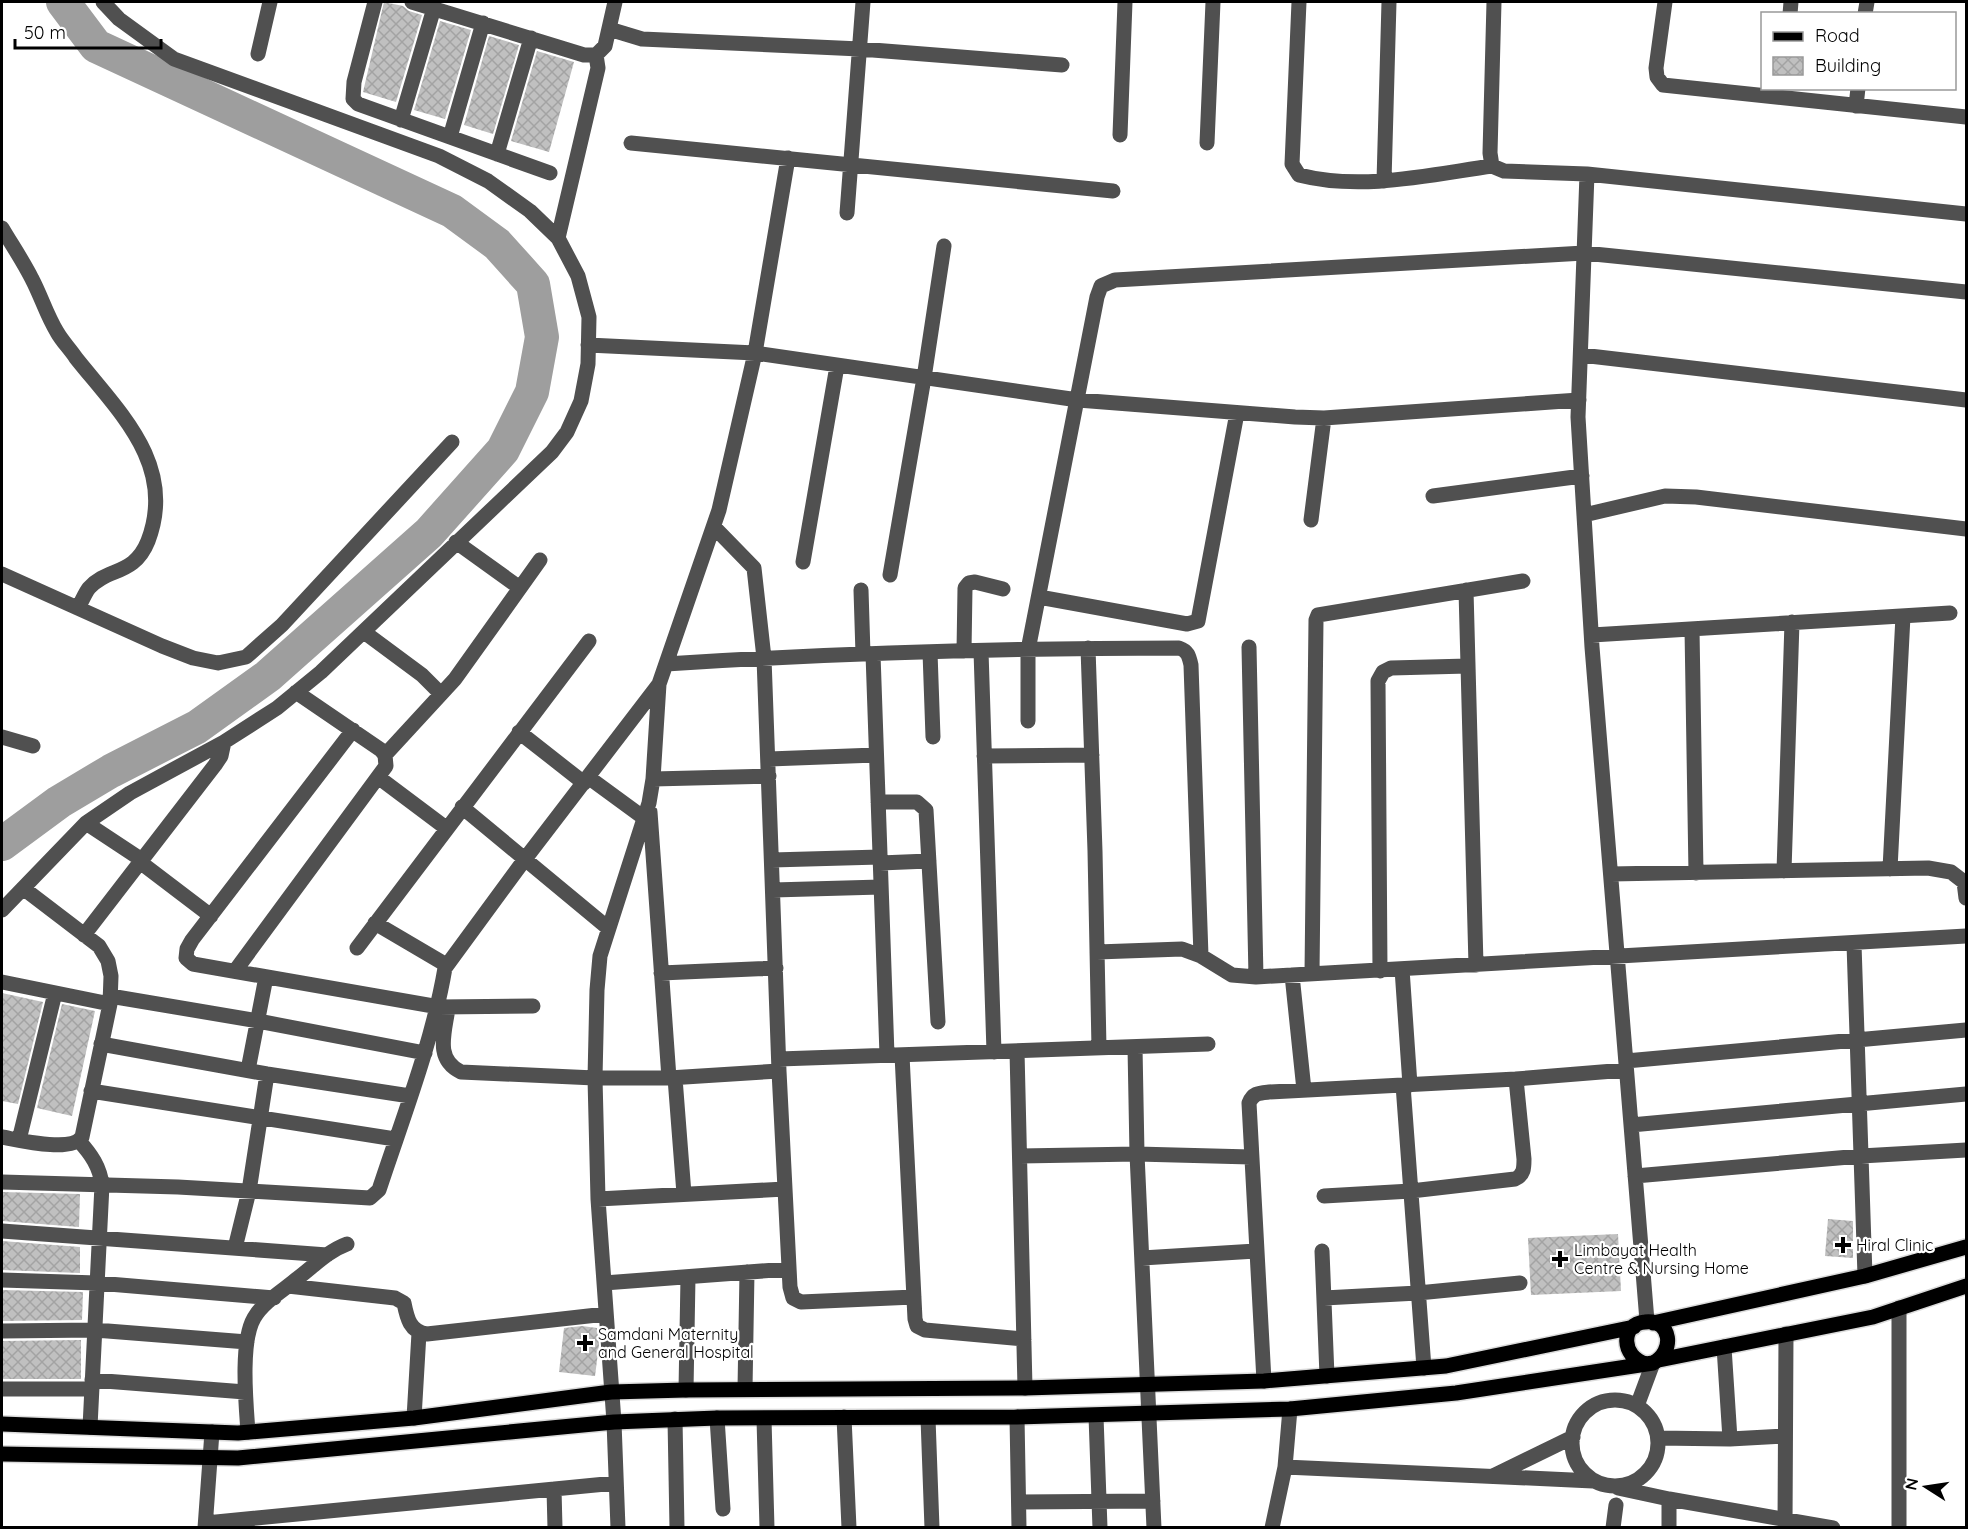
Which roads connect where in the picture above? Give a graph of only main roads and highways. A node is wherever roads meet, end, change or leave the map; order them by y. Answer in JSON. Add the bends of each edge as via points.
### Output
{"nodes":[{"id":1,"x":1966,"y":1247,"type":"edge"},
{"id":2,"x":1966,"y":1286,"type":"edge"},
{"id":3,"x":1645,"y":1324,"type":"junction"},
{"id":4,"x":1652,"y":1362,"type":"junction"},
{"id":5,"x":2,"y":1424,"type":"edge"},
{"id":6,"x":2,"y":1454,"type":"edge"}],
"edges":[{"from":1,"to":3,"type":"main road","via":[[1865,1276]]},
{"from":2,"to":4,"type":"main road","via":[[1873,1317]]},
{"from":3,"to":4,"type":"main road","via":[[1664,1330],[1668,1343],[1664,1356]]},
{"from":3,"to":4,"type":"main road","via":[[1627,1339],[1629,1353],[1633,1358]]},
{"from":3,"to":5,"type":"main road","via":[[1446,1366],[1264,1381],[611,1392],[414,1418],[248,1432]]},
{"from":4,"to":6,"type":"main road","via":[[1456,1392],[1290,1409],[1096,1416],[675,1419],[238,1458]]}]}
